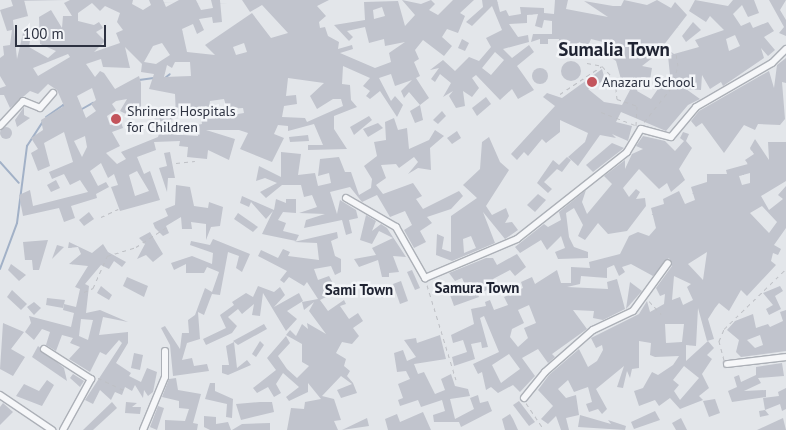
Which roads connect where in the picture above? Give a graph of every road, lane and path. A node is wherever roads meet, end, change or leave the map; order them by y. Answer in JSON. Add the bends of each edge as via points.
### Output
{"nodes":[{"id":1,"x":786,"y":49,"type":"edge"},
{"id":2,"x":676,"y":54,"type":"dead end"},
{"id":3,"x":587,"y":63,"type":"dead end"},
{"id":4,"x":602,"y":66,"type":"junction"},
{"id":5,"x":52,"y":93,"type":"dead end"},
{"id":6,"x":560,"y":94,"type":"dead end"},
{"id":7,"x":601,"y":112,"type":"dead end"},
{"id":8,"x":635,"y":125,"type":"junction"},
{"id":9,"x":0,"y":126,"type":"edge"},
{"id":10,"x":643,"y":128,"type":"junction"},
{"id":11,"x":195,"y":161,"type":"dead end"},
{"id":12,"x":176,"y":163,"type":"dead end"},
{"id":13,"x":346,"y":198,"type":"dead end"},
{"id":14,"x":118,"y":209,"type":"dead end"},
{"id":15,"x":101,"y":217,"type":"dead end"},
{"id":16,"x":165,"y":228,"type":"dead end"},
{"id":17,"x":668,"y":263,"type":"dead end"},
{"id":18,"x":786,"y":269,"type":"edge"},
{"id":19,"x":425,"y":278,"type":"junction"},
{"id":20,"x":84,"y":292,"type":"dead end"},
{"id":21,"x":646,"y":293,"type":"junction"},
{"id":22,"x":661,"y":314,"type":"dead end"},
{"id":23,"x":44,"y":349,"type":"dead end"},
{"id":24,"x":165,"y":351,"type":"dead end"},
{"id":25,"x":786,"y":357,"type":"edge"},
{"id":26,"x":727,"y":364,"type":"joint"},
{"id":27,"x":91,"y":379,"type":"junction"},
{"id":28,"x":456,"y":380,"type":"dead end"},
{"id":29,"x":124,"y":390,"type":"dead end"},
{"id":30,"x":0,"y":395,"type":"edge"},
{"id":31,"x":524,"y":398,"type":"joint"},
{"id":32,"x":52,"y":430,"type":"edge"},
{"id":33,"x":63,"y":430,"type":"edge"},
{"id":34,"x":143,"y":430,"type":"edge"},
{"id":35,"x":544,"y":430,"type":"edge"}],
"edges":[{"from":1,"to":10,"type":"street","via":[[772,63],[696,107],[671,137]]},
{"from":2,"to":10,"type":"path","via":[[676,78]]},
{"from":3,"to":4,"type":"path"},
{"from":4,"to":6,"type":"path"},
{"from":4,"to":8,"type":"path","via":[[615,80],[617,99],[637,106]]},
{"from":5,"to":9,"type":"street","via":[[40,108],[23,100]]},
{"from":7,"to":8,"type":"path"},
{"from":8,"to":10,"type":"path"},
{"from":10,"to":19,"type":"street","via":[[628,152],[517,238]]},
{"from":11,"to":12,"type":"path"},
{"from":13,"to":19,"type":"street","via":[[396,227]]},
{"from":14,"to":15,"type":"path"},
{"from":16,"to":20,"type":"path","via":[[136,247],[107,256],[93,288]]},
{"from":17,"to":21,"type":"street"},
{"from":18,"to":26,"type":"path","via":[[724,329],[719,341]]},
{"from":19,"to":28,"type":"path"},
{"from":21,"to":22,"type":"path"},
{"from":21,"to":31,"type":"street","via":[[629,314],[608,320],[564,354]]},
{"from":23,"to":27,"type":"street"},
{"from":24,"to":34,"type":"street","via":[[165,377]]},
{"from":25,"to":26,"type":"street"},
{"from":27,"to":29,"type":"path","via":[[102,378]]},
{"from":27,"to":33,"type":"street"},
{"from":30,"to":32,"type":"street"},
{"from":31,"to":35,"type":"path"}]}
